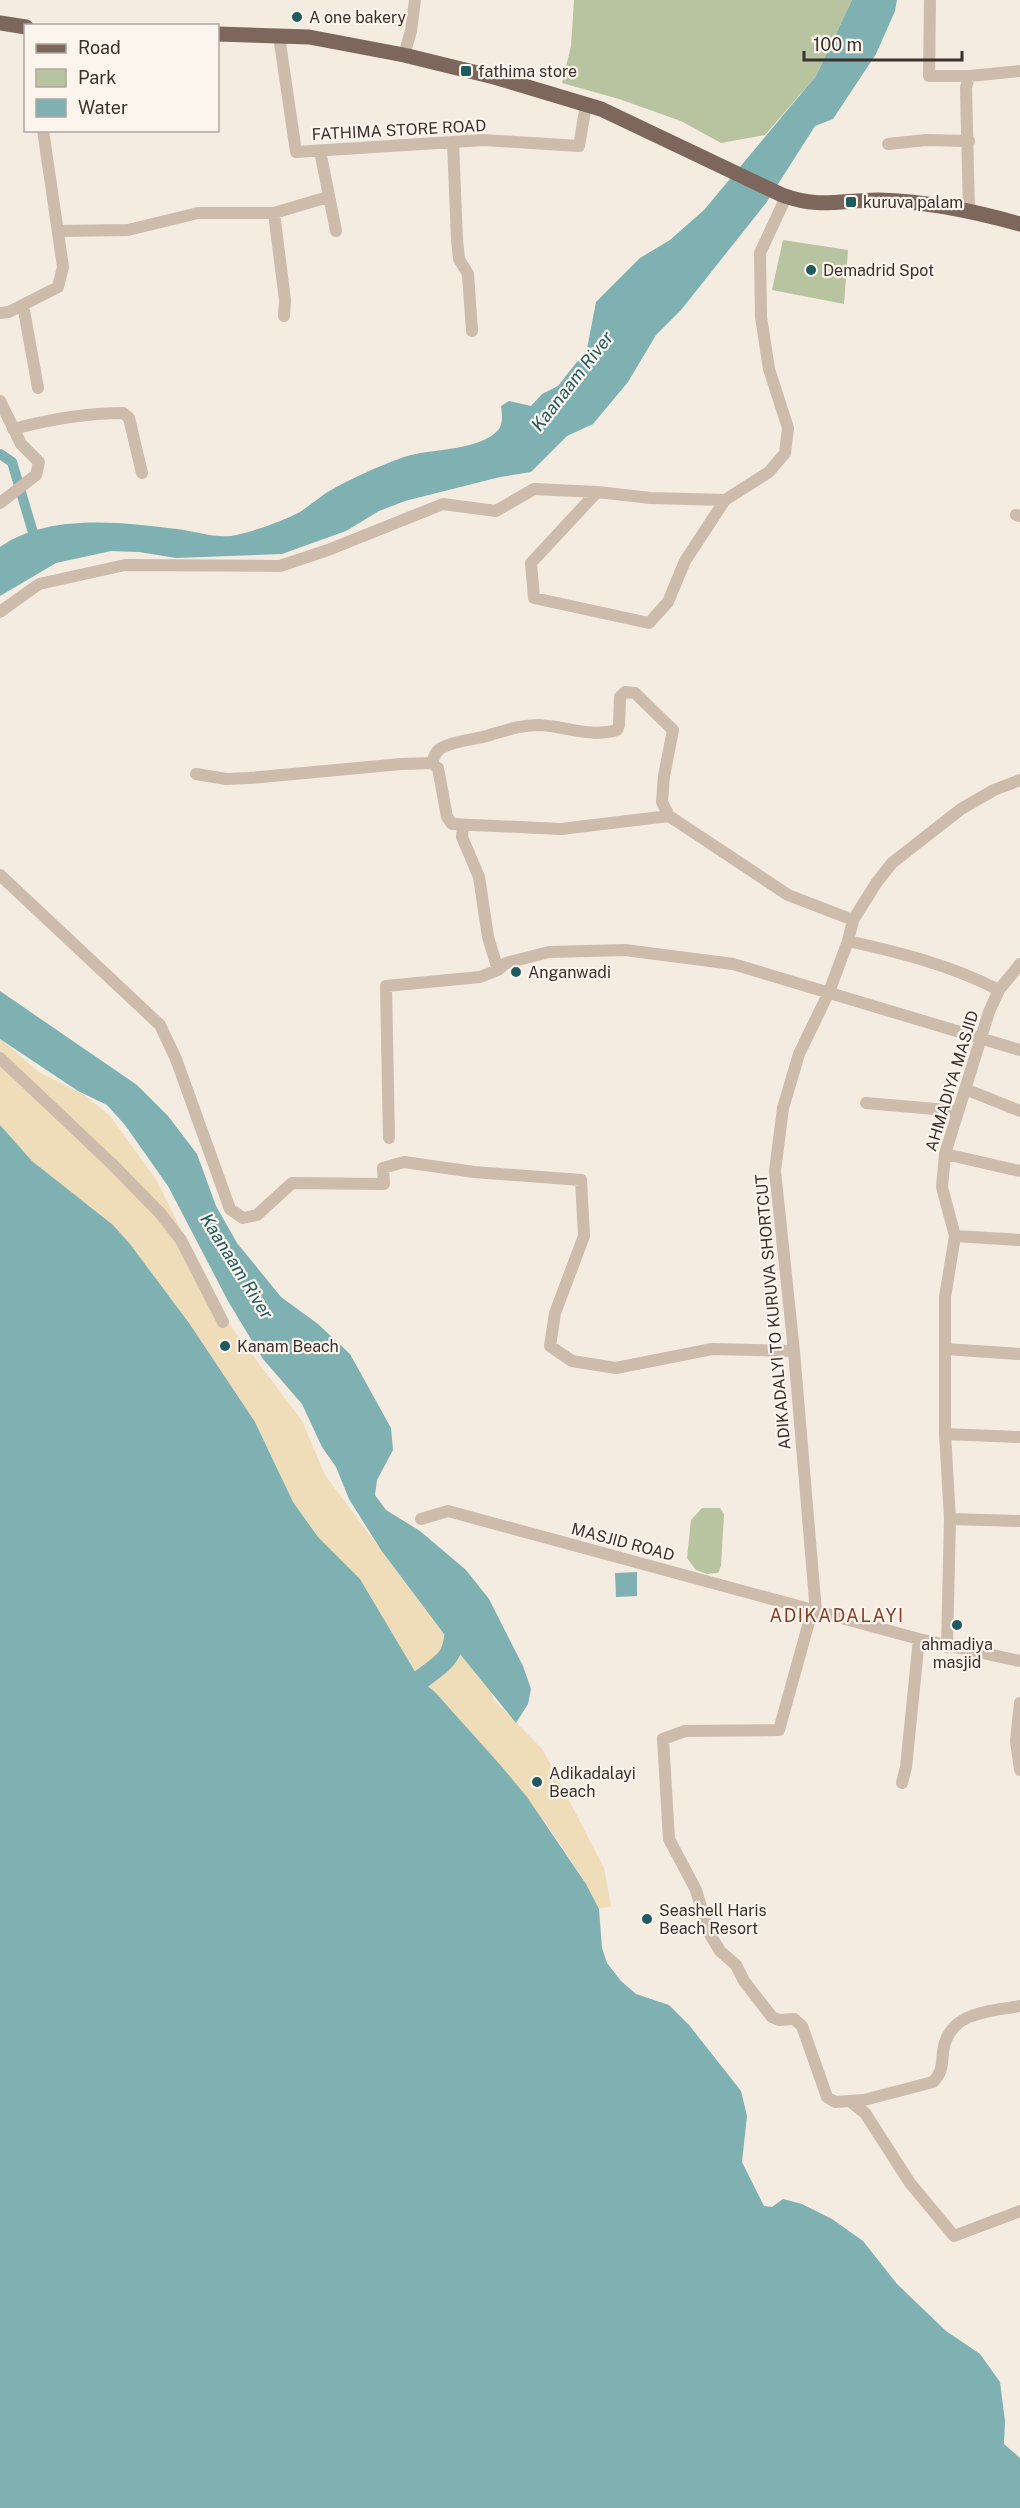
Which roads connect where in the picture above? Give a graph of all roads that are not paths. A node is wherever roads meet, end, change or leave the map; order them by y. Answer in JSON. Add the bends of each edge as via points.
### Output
{"nodes":[{"id":1,"x":415,"y":0,"type":"edge"},
{"id":2,"x":930,"y":0,"type":"edge"},
{"id":3,"x":0,"y":23,"type":"edge"},
{"id":4,"x":24,"y":27,"type":"edge"},
{"id":5,"x":219,"y":34,"type":"edge"},
{"id":6,"x":279,"y":36,"type":"junction"},
{"id":7,"x":404,"y":55,"type":"junction"},
{"id":8,"x":1020,"y":71,"type":"edge"},
{"id":9,"x":969,"y":76,"type":"junction"},
{"id":10,"x":586,"y":105,"type":"junction"},
{"id":11,"x":43,"y":132,"type":"edge"},
{"id":12,"x":969,"y":141,"type":"junction"},
{"id":13,"x":453,"y":142,"type":"junction"},
{"id":14,"x":888,"y":144,"type":"dead end"},
{"id":15,"x":320,"y":151,"type":"junction"},
{"id":16,"x":784,"y":196,"type":"junction"},
{"id":17,"x":328,"y":197,"type":"junction"},
{"id":18,"x":969,"y":210,"type":"junction"},
{"id":19,"x":274,"y":213,"type":"junction"},
{"id":20,"x":1020,"y":224,"type":"edge"},
{"id":21,"x":58,"y":231,"type":"junction"},
{"id":22,"x":336,"y":231,"type":"dead end"},
{"id":23,"x":23,"y":305,"type":"junction"},
{"id":24,"x":0,"y":313,"type":"edge"},
{"id":25,"x":284,"y":316,"type":"dead end"},
{"id":26,"x":472,"y":331,"type":"dead end"},
{"id":27,"x":38,"y":388,"type":"dead end"},
{"id":28,"x":0,"y":401,"type":"edge"},
{"id":29,"x":14,"y":429,"type":"junction"},
{"id":30,"x":142,"y":473,"type":"dead end"},
{"id":31,"x":597,"y":492,"type":"junction"},
{"id":32,"x":725,"y":500,"type":"junction"},
{"id":33,"x":0,"y":503,"type":"edge"},
{"id":34,"x":0,"y":612,"type":"edge"},
{"id":35,"x":432,"y":763,"type":"junction"},
{"id":36,"x":196,"y":774,"type":"dead end"},
{"id":37,"x":1020,"y":780,"type":"edge"},
{"id":38,"x":669,"y":816,"type":"junction"},
{"id":39,"x":463,"y":825,"type":"junction"},
{"id":40,"x":0,"y":875,"type":"edge"},
{"id":41,"x":854,"y":920,"type":"junction"},
{"id":42,"x":849,"y":941,"type":"junction"},
{"id":43,"x":1020,"y":964,"type":"edge"},
{"id":44,"x":498,"y":970,"type":"junction"},
{"id":45,"x":999,"y":990,"type":"junction"},
{"id":46,"x":829,"y":992,"type":"junction"},
{"id":47,"x":982,"y":1037,"type":"junction"},
{"id":48,"x":1020,"y":1050,"type":"edge"},
{"id":49,"x":0,"y":1058,"type":"edge"},
{"id":50,"x":964,"y":1089,"type":"junction"},
{"id":51,"x":866,"y":1103,"type":"dead end"},
{"id":52,"x":958,"y":1111,"type":"junction"},
{"id":53,"x":1020,"y":1111,"type":"edge"},
{"id":54,"x":388,"y":1138,"type":"dead end"},
{"id":55,"x":945,"y":1154,"type":"junction"},
{"id":56,"x":1020,"y":1171,"type":"edge"},
{"id":57,"x":955,"y":1236,"type":"junction"},
{"id":58,"x":1020,"y":1240,"type":"edge"},
{"id":59,"x":223,"y":1322,"type":"dead end"},
{"id":60,"x":945,"y":1349,"type":"junction"},
{"id":61,"x":794,"y":1351,"type":"junction"},
{"id":62,"x":1020,"y":1354,"type":"edge"},
{"id":63,"x":945,"y":1434,"type":"junction"},
{"id":64,"x":1020,"y":1437,"type":"edge"},
{"id":65,"x":421,"y":1519,"type":"dead end"},
{"id":66,"x":950,"y":1519,"type":"junction"},
{"id":67,"x":1020,"y":1521,"type":"edge"},
{"id":68,"x":816,"y":1612,"type":"junction"},
{"id":69,"x":919,"y":1640,"type":"junction"},
{"id":70,"x":947,"y":1647,"type":"junction"},
{"id":71,"x":1020,"y":1661,"type":"edge"},
{"id":72,"x":1020,"y":1703,"type":"edge"},
{"id":73,"x":1020,"y":1770,"type":"edge"},
{"id":74,"x":902,"y":1783,"type":"dead end"},
{"id":75,"x":1020,"y":2006,"type":"edge"},
{"id":76,"x":850,"y":2102,"type":"junction"},
{"id":77,"x":1020,"y":2211,"type":"edge"}],
"edges":[{"from":1,"to":7,"type":"street"},
{"from":2,"to":9,"type":"street","via":[[929,76]]},
{"from":3,"to":4,"type":"main road"},
{"from":5,"to":6,"type":"main road"},
{"from":6,"to":7,"type":"main road","via":[[309,37]]},
{"from":6,"to":15,"type":"street","name":"FATHIMA STORE ROAD","via":[[296,152]]},
{"from":7,"to":10,"type":"main road"},
{"from":8,"to":9,"type":"street"},
{"from":9,"to":12,"type":"street"},
{"from":10,"to":13,"type":"street","name":"FATHIMA STORE ROAD","via":[[579,146]]},
{"from":10,"to":16,"type":"main road"},
{"from":11,"to":21,"type":"street"},
{"from":12,"to":14,"type":"street"},
{"from":12,"to":18,"type":"street"},
{"from":13,"to":15,"type":"street","name":"FATHIMA STORE ROAD"},
{"from":13,"to":26,"type":"street","via":[[456,240],[459,259],[468,274]]},
{"from":15,"to":17,"type":"street"},
{"from":16,"to":18,"type":"main road","via":[[822,205],[876,200]]},
{"from":16,"to":32,"type":"street","via":[[760,253],[761,317],[769,369],[788,429],[785,453],[769,471]]},
{"from":17,"to":19,"type":"street"},
{"from":17,"to":22,"type":"street"},
{"from":18,"to":20,"type":"main road"},
{"from":19,"to":21,"type":"street","via":[[198,213],[128,230]]},
{"from":19,"to":25,"type":"street"},
{"from":21,"to":23,"type":"street","via":[[63,267],[58,287]]},
{"from":23,"to":24,"type":"street"},
{"from":23,"to":27,"type":"street"},
{"from":28,"to":29,"type":"street"},
{"from":29,"to":30,"type":"street","via":[[70,416],[123,413],[129,418]]},
{"from":29,"to":33,"type":"street","via":[[21,444],[39,462],[36,475]]},
{"from":31,"to":32,"type":"street"},
{"from":31,"to":32,"type":"street","via":[[531,563],[534,598],[649,623],[668,602],[685,561]]},
{"from":31,"to":34,"type":"street","via":[[534,489],[496,511],[443,504],[280,566],[124,565],[39,584]]},
{"from":35,"to":36,"type":"street","via":[[250,778]]},
{"from":35,"to":38,"type":"street","via":[[442,747],[511,727],[540,725],[609,733],[619,725],[620,696],[634,693],[673,730],[662,802]]},
{"from":35,"to":39,"type":"street","via":[[441,777],[447,817],[452,824]]},
{"from":37,"to":41,"type":"street","name":"ADIKADALYI TO KURUVA SHORTCUT","via":[[962,809],[892,863]]},
{"from":38,"to":39,"type":"street","via":[[561,829]]},
{"from":38,"to":41,"type":"street","via":[[788,895]]},
{"from":39,"to":44,"type":"street","via":[[462,837],[479,877],[488,937]]},
{"from":40,"to":61,"type":"street","via":[[160,1025],[230,1209],[243,1218],[257,1215],[292,1183],[384,1184],[382,1168],[404,1162],[581,1180],[584,1236],[555,1313],[550,1347],[572,1361],[616,1368],[712,1349]]},
{"from":41,"to":42,"type":"street","name":"ADIKADALYI TO KURUVA SHORTCUT"},
{"from":42,"to":45,"type":"street","via":[[918,956]]},
{"from":42,"to":46,"type":"street","name":"ADIKADALYI TO KURUVA SHORTCUT"},
{"from":43,"to":45,"type":"street","name":"AHMADIYA MASJID"},
{"from":44,"to":46,"type":"street","via":[[506,963],[549,952],[625,950],[733,964]]},
{"from":44,"to":54,"type":"street","via":[[480,977],[386,986]]},
{"from":45,"to":47,"type":"street","name":"AHMADIYA MASJID"},
{"from":46,"to":47,"type":"street"},
{"from":46,"to":61,"type":"street","name":"ADIKADALYI TO KURUVA SHORTCUT","via":[[799,1054],[783,1108],[775,1171]]},
{"from":47,"to":48,"type":"street"},
{"from":47,"to":50,"type":"street","name":"AHMADIYA MASJID"},
{"from":49,"to":59,"type":"street","via":[[160,1214],[181,1240]]},
{"from":50,"to":52,"type":"street","name":"AHMADIYA MASJID"},
{"from":50,"to":53,"type":"street"},
{"from":51,"to":52,"type":"street"},
{"from":52,"to":55,"type":"street","name":"AHMADIYA MASJID"},
{"from":55,"to":56,"type":"street"},
{"from":55,"to":57,"type":"street","name":"AHMADIYA MASJID","via":[[942,1187]]},
{"from":57,"to":58,"type":"street"},
{"from":57,"to":60,"type":"street","name":"AHMADIYA MASJID","via":[[945,1297]]},
{"from":60,"to":62,"type":"street"},
{"from":60,"to":63,"type":"street","name":"AHMADIYA MASJID"},
{"from":61,"to":68,"type":"street","name":"ADIKADALYI TO KURUVA SHORTCUT"},
{"from":63,"to":64,"type":"street"},
{"from":63,"to":66,"type":"street","name":"AHMADIYA MASJID"},
{"from":65,"to":68,"type":"street","name":"MASJID ROAD","via":[[448,1511]]},
{"from":66,"to":67,"type":"street"},
{"from":66,"to":70,"type":"street","name":"AHMADIYA MASJID"},
{"from":68,"to":69,"type":"street","name":"MASJID ROAD"},
{"from":68,"to":76,"type":"street","via":[[809,1622],[779,1730],[685,1731],[663,1738],[669,1839],[696,1890],[708,1930],[720,1951],[736,1965],[772,2017],[794,2019],[802,2026],[828,2097],[835,2102]]},
{"from":69,"to":70,"type":"street","name":"MASJID ROAD"},
{"from":69,"to":74,"type":"street"},
{"from":70,"to":71,"type":"street","name":"MASJID ROAD"},
{"from":72,"to":73,"type":"street","via":[[1016,1741]]},
{"from":75,"to":76,"type":"street","via":[[970,2015],[953,2026],[945,2036],[940,2075],[933,2082]]},
{"from":76,"to":77,"type":"street","via":[[865,2113],[910,2183],[954,2236]]}]}
